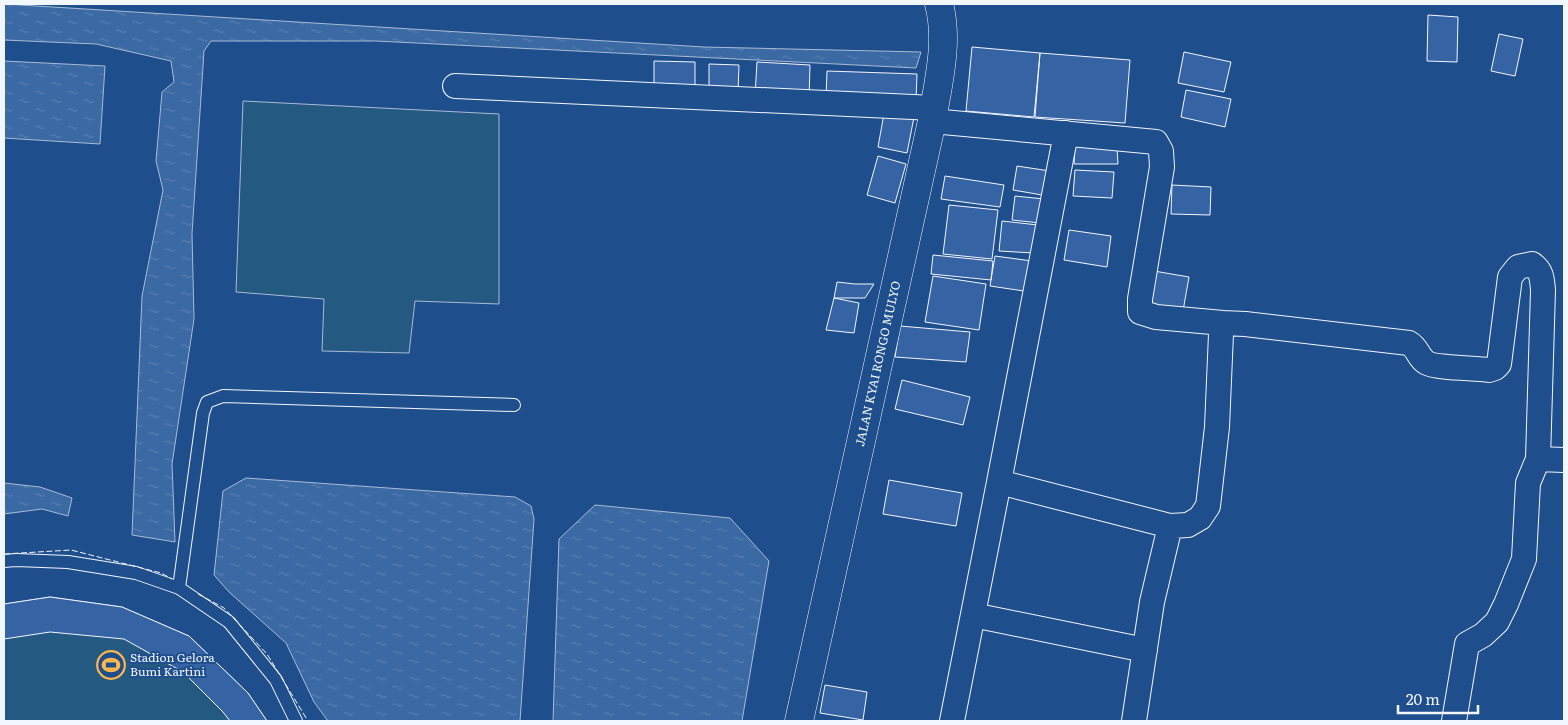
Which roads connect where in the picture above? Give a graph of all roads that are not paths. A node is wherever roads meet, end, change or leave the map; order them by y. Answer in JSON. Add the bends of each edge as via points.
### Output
{"nodes":[{"id":1,"x":939,"y":4,"type":"edge"},
{"id":2,"x":455,"y":86,"type":"dead end"},
{"id":3,"x":933,"y":115,"type":"junction"},
{"id":4,"x":1066,"y":133,"type":"junction"},
{"id":5,"x":1223,"y":323,"type":"junction"},
{"id":6,"x":514,"y":405,"type":"dead end"},
{"id":7,"x":1538,"y":459,"type":"junction"},
{"id":8,"x":1564,"y":460,"type":"edge"},
{"id":9,"x":998,"y":482,"type":"junction"},
{"id":10,"x":1170,"y":526,"type":"junction"},
{"id":11,"x":4,"y":561,"type":"edge"},
{"id":12,"x":179,"y":588,"type":"junction"},
{"id":13,"x":972,"y":615,"type":"junction"},
{"id":14,"x":1145,"y":650,"type":"junction"},
{"id":15,"x":296,"y":721,"type":"edge"},
{"id":16,"x":799,"y":721,"type":"edge"},
{"id":17,"x":952,"y":721,"type":"edge"},
{"id":18,"x":1134,"y":721,"type":"edge"},
{"id":19,"x":1454,"y":721,"type":"edge"}],
"edges":[{"from":1,"to":3,"type":"street","name":"JALAN KYAI RONGO MULYO","via":[[944,42]]},
{"from":2,"to":3,"type":"street"},
{"from":3,"to":4,"type":"street"},
{"from":3,"to":16,"type":"street","name":"JALAN KYAI RONGO MULYO"},
{"from":4,"to":5,"type":"street","via":[[1156,142],[1161,151],[1162,167],[1140,312],[1156,317]]},
{"from":4,"to":9,"type":"street"},
{"from":5,"to":7,"type":"street","via":[[1409,343],[1429,365],[1489,370],[1499,364],[1510,277],[1518,267],[1532,264],[1541,273],[1543,290]]},
{"from":5,"to":10,"type":"street","via":[[1217,427],[1208,506],[1200,518],[1188,525]]},
{"from":6,"to":12,"type":"lane","via":[[223,396],[207,402]]},
{"from":7,"to":8,"type":"street"},
{"from":7,"to":19,"type":"street","via":[[1528,483],[1524,558],[1497,622],[1467,644]]},
{"from":9,"to":10,"type":"street"},
{"from":9,"to":13,"type":"street"},
{"from":10,"to":14,"type":"street","via":[[1152,602]]},
{"from":11,"to":12,"type":"lane","via":[[68,562],[136,573]]},
{"from":12,"to":15,"type":"lane","via":[[229,622],[276,680]]},
{"from":13,"to":14,"type":"street"},
{"from":13,"to":17,"type":"street"},
{"from":14,"to":18,"type":"street"}]}
